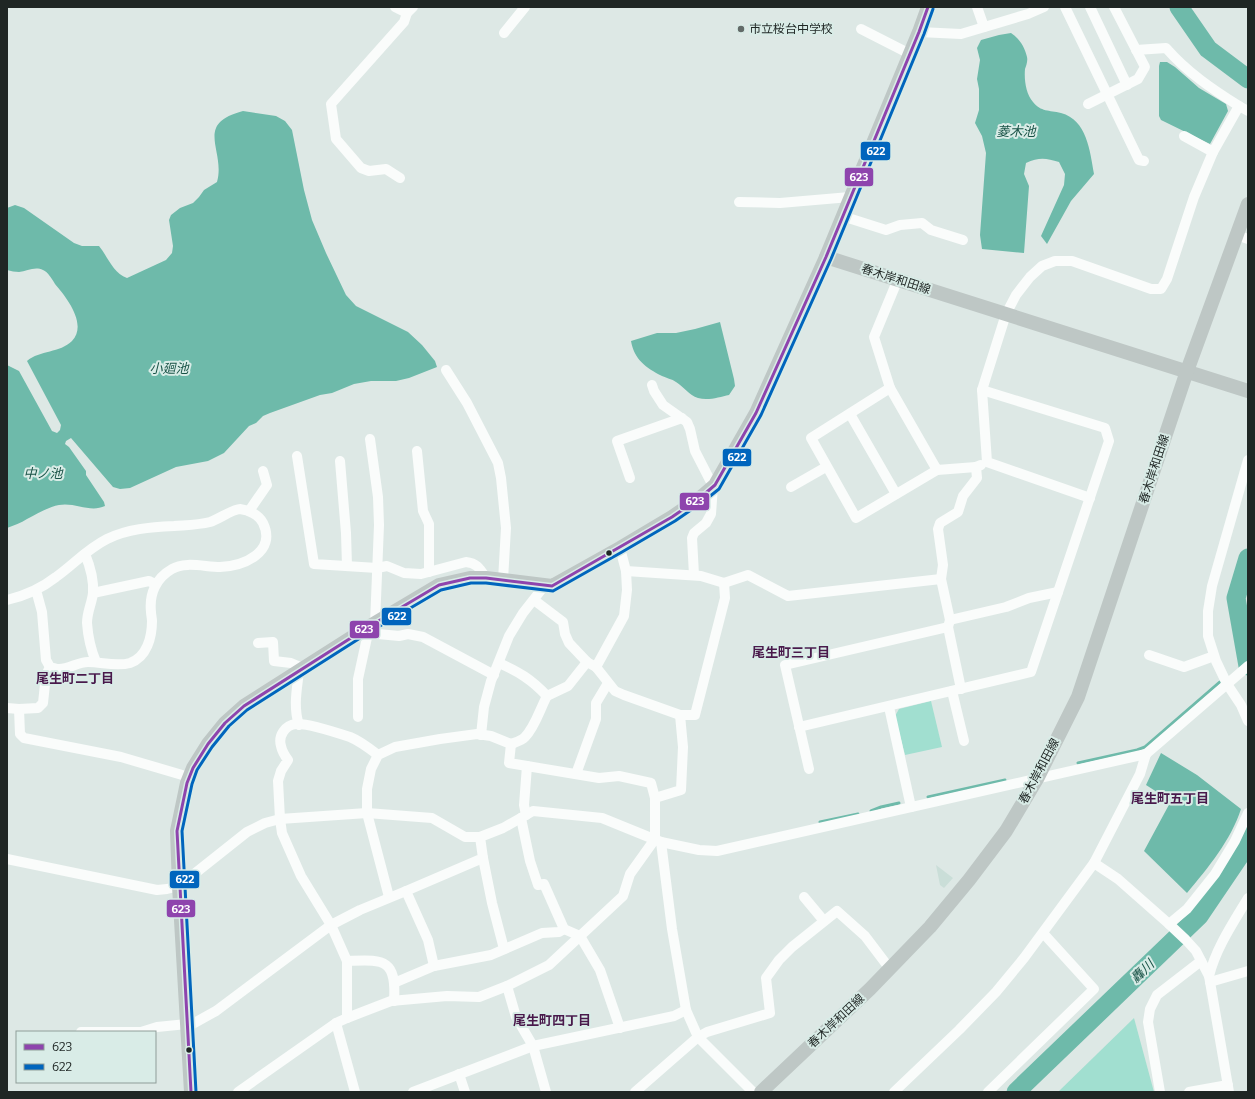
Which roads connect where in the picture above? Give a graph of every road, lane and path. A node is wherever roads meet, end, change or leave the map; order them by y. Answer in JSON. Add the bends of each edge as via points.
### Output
{"nodes":[{"id":1,"x":395,"y":7,"type":"edge"},
{"id":2,"x":525,"y":7,"type":"edge"},
{"id":3,"x":928,"y":7,"type":"edge"},
{"id":4,"x":977,"y":7,"type":"edge"},
{"id":5,"x":1044,"y":7,"type":"edge"},
{"id":6,"x":1065,"y":7,"type":"edge"},
{"id":7,"x":1090,"y":7,"type":"edge"},
{"id":8,"x":1114,"y":7,"type":"edge"},
{"id":9,"x":410,"y":10,"type":"edge"},
{"id":10,"x":1028,"y":10,"type":"edge"},
{"id":11,"x":984,"y":26,"type":"junction"},
{"id":12,"x":861,"y":29,"type":"dead end"},
{"id":13,"x":919,"y":32,"type":"junction"},
{"id":14,"x":504,"y":33,"type":"dead end"},
{"id":15,"x":1136,"y":50,"type":"junction"},
{"id":16,"x":910,"y":54,"type":"junction"},
{"id":17,"x":1127,"y":85,"type":"junction"},
{"id":18,"x":1108,"y":95,"type":"junction"},
{"id":19,"x":1088,"y":104,"type":"dead end"},
{"id":20,"x":1244,"y":109,"type":"edge"},
{"id":21,"x":1184,"y":136,"type":"dead end"},
{"id":22,"x":1213,"y":152,"type":"junction"},
{"id":23,"x":1144,"y":161,"type":"dead end"},
{"id":24,"x":400,"y":178,"type":"dead end"},
{"id":25,"x":850,"y":197,"type":"junction"},
{"id":26,"x":739,"y":202,"type":"dead end"},
{"id":27,"x":1248,"y":204,"type":"edge"},
{"id":28,"x":842,"y":216,"type":"junction"},
{"id":29,"x":1242,"y":237,"type":"edge"},
{"id":30,"x":963,"y":240,"type":"dead end"},
{"id":31,"x":826,"y":257,"type":"junction"},
{"id":32,"x":898,"y":280,"type":"junction"},
{"id":33,"x":1006,"y":314,"type":"junction"},
{"id":34,"x":446,"y":370,"type":"dead end"},
{"id":35,"x":1187,"y":372,"type":"junction"},
{"id":36,"x":652,"y":385,"type":"dead end"},
{"id":37,"x":890,"y":388,"type":"junction"},
{"id":38,"x":982,"y":390,"type":"junction"},
{"id":39,"x":1248,"y":391,"type":"edge"},
{"id":40,"x":850,"y":414,"type":"junction"},
{"id":41,"x":682,"y":418,"type":"junction"},
{"id":42,"x":370,"y":439,"type":"dead end"},
{"id":43,"x":417,"y":451,"type":"dead end"},
{"id":44,"x":297,"y":456,"type":"dead end"},
{"id":45,"x":1248,"y":460,"type":"edge"},
{"id":46,"x":340,"y":461,"type":"dead end"},
{"id":47,"x":987,"y":462,"type":"junction"},
{"id":48,"x":826,"y":467,"type":"junction"},
{"id":49,"x":976,"y":467,"type":"junction"},
{"id":50,"x":937,"y":470,"type":"junction"},
{"id":51,"x":263,"y":471,"type":"dead end"},
{"id":52,"x":630,"y":478,"type":"dead end"},
{"id":53,"x":713,"y":486,"type":"junction"},
{"id":54,"x":791,"y":487,"type":"dead end"},
{"id":55,"x":896,"y":494,"type":"junction"},
{"id":56,"x":1090,"y":498,"type":"junction"},
{"id":57,"x":249,"y":511,"type":"junction"},
{"id":58,"x":620,"y":548,"type":"junction"},
{"id":59,"x":85,"y":554,"type":"junction"},
{"id":60,"x":347,"y":566,"type":"junction"},
{"id":61,"x":377,"y":568,"type":"junction"},
{"id":62,"x":626,"y":571,"type":"junction"},
{"id":63,"x":429,"y":572,"type":"junction"},
{"id":64,"x":694,"y":575,"type":"junction"},
{"id":65,"x":486,"y":578,"type":"junction"},
{"id":66,"x":941,"y":579,"type":"junction"},
{"id":67,"x":503,"y":580,"type":"junction"},
{"id":68,"x":724,"y":583,"type":"junction"},
{"id":69,"x":155,"y":584,"type":"junction"},
{"id":70,"x":545,"y":585,"type":"junction"},
{"id":71,"x":36,"y":590,"type":"junction"},
{"id":72,"x":1058,"y":592,"type":"junction"},
{"id":73,"x":93,"y":593,"type":"junction"},
{"id":74,"x":7,"y":600,"type":"edge"},
{"id":75,"x":534,"y":600,"type":"junction"},
{"id":76,"x":949,"y":624,"type":"junction"},
{"id":77,"x":369,"y":629,"type":"junction"},
{"id":78,"x":258,"y":643,"type":"dead end"},
{"id":79,"x":1149,"y":655,"type":"dead end"},
{"id":80,"x":1214,"y":656,"type":"junction"},
{"id":81,"x":96,"y":662,"type":"junction"},
{"id":82,"x":587,"y":662,"type":"junction"},
{"id":83,"x":499,"y":663,"type":"junction"},
{"id":84,"x":50,"y":667,"type":"junction"},
{"id":85,"x":596,"y":667,"type":"junction"},
{"id":86,"x":301,"y":670,"type":"junction"},
{"id":87,"x":1244,"y":670,"type":"edge"},
{"id":88,"x":494,"y":675,"type":"junction"},
{"id":89,"x":608,"y":683,"type":"junction"},
{"id":90,"x":1227,"y":684,"type":"junction"},
{"id":91,"x":956,"y":690,"type":"junction"},
{"id":92,"x":547,"y":696,"type":"junction"},
{"id":93,"x":889,"y":707,"type":"junction"},
{"id":94,"x":7,"y":708,"type":"edge"},
{"id":95,"x":19,"y":709,"type":"junction"},
{"id":96,"x":680,"y":715,"type":"junction"},
{"id":97,"x":358,"y":717,"type":"dead end"},
{"id":98,"x":1248,"y":721,"type":"edge"},
{"id":99,"x":299,"y":724,"type":"junction"},
{"id":100,"x":799,"y":727,"type":"junction"},
{"id":101,"x":481,"y":735,"type":"junction"},
{"id":102,"x":964,"y":741,"type":"dead end"},
{"id":103,"x":510,"y":744,"type":"junction"},
{"id":104,"x":1146,"y":754,"type":"junction"},
{"id":105,"x":378,"y":755,"type":"junction"},
{"id":106,"x":527,"y":766,"type":"junction"},
{"id":107,"x":809,"y":769,"type":"dead end"},
{"id":108,"x":576,"y":774,"type":"junction"},
{"id":109,"x":190,"y":777,"type":"junction"},
{"id":110,"x":1037,"y":779,"type":"junction"},
{"id":111,"x":655,"y":798,"type":"junction"},
{"id":112,"x":911,"y":807,"type":"junction"},
{"id":113,"x":367,"y":813,"type":"junction"},
{"id":114,"x":1248,"y":813,"type":"edge"},
{"id":115,"x":524,"y":817,"type":"junction"},
{"id":116,"x":280,"y":819,"type":"junction"},
{"id":117,"x":480,"y":837,"type":"junction"},
{"id":118,"x":658,"y":841,"type":"junction"},
{"id":119,"x":482,"y":858,"type":"junction"},
{"id":120,"x":7,"y":859,"type":"edge"},
{"id":121,"x":1094,"y":863,"type":"junction"},
{"id":122,"x":179,"y":886,"type":"junction"},
{"id":123,"x":406,"y":891,"type":"junction"},
{"id":124,"x":389,"y":897,"type":"junction"},
{"id":125,"x":804,"y":897,"type":"dead end"},
{"id":126,"x":1248,"y":898,"type":"edge"},
{"id":127,"x":824,"y":921,"type":"junction"},
{"id":128,"x":1169,"y":924,"type":"junction"},
{"id":129,"x":331,"y":925,"type":"junction"},
{"id":130,"x":564,"y":929,"type":"junction"},
{"id":131,"x":1043,"y":933,"type":"junction"},
{"id":132,"x":580,"y":936,"type":"junction"},
{"id":133,"x":504,"y":949,"type":"junction"},
{"id":134,"x":347,"y":961,"type":"junction"},
{"id":135,"x":1201,"y":961,"type":"junction"},
{"id":136,"x":434,"y":966,"type":"junction"},
{"id":137,"x":890,"y":969,"type":"junction"},
{"id":138,"x":1248,"y":971,"type":"edge"},
{"id":139,"x":1210,"y":979,"type":"junction"},
{"id":140,"x":394,"y":984,"type":"junction"},
{"id":141,"x":507,"y":986,"type":"junction"},
{"id":142,"x":394,"y":1001,"type":"junction"},
{"id":143,"x":686,"y":1010,"type":"junction"},
{"id":144,"x":346,"y":1018,"type":"junction"},
{"id":145,"x":336,"y":1023,"type":"junction"},
{"id":146,"x":187,"y":1025,"type":"junction"},
{"id":147,"x":620,"y":1028,"type":"junction"},
{"id":148,"x":144,"y":1031,"type":"edge"},
{"id":149,"x":698,"y":1037,"type":"junction"},
{"id":150,"x":533,"y":1046,"type":"junction"},
{"id":151,"x":459,"y":1074,"type":"junction"},
{"id":152,"x":1229,"y":1089,"type":"edge"},
{"id":153,"x":191,"y":1092,"type":"edge"},
{"id":154,"x":238,"y":1092,"type":"edge"},
{"id":155,"x":355,"y":1092,"type":"edge"},
{"id":156,"x":413,"y":1092,"type":"edge"},
{"id":157,"x":465,"y":1092,"type":"edge"},
{"id":158,"x":546,"y":1092,"type":"edge"},
{"id":159,"x":635,"y":1092,"type":"edge"},
{"id":160,"x":753,"y":1092,"type":"edge"},
{"id":161,"x":761,"y":1092,"type":"edge"},
{"id":162,"x":894,"y":1092,"type":"edge"},
{"id":163,"x":988,"y":1092,"type":"edge"},
{"id":164,"x":1160,"y":1092,"type":"edge"},
{"id":165,"x":1190,"y":1092,"type":"edge"}],
"edges":[{"from":1,"to":9,"type":"street"},
{"from":2,"to":14,"type":"street"},
{"from":3,"to":13,"type":"main road"},
{"from":4,"to":11,"type":"street"},
{"from":5,"to":10,"type":"street"},
{"from":6,"to":18,"type":"street"},
{"from":7,"to":17,"type":"street"},
{"from":8,"to":15,"type":"street"},
{"from":9,"to":24,"type":"street","via":[[404,22],[331,104],[336,139],[361,168],[369,171],[386,169]]},
{"from":10,"to":11,"type":"street"},
{"from":11,"to":13,"type":"street","via":[[961,34]]},
{"from":12,"to":16,"type":"street"},
{"from":13,"to":16,"type":"main road"},
{"from":15,"to":17,"type":"street","via":[[1145,67],[1138,79]]},
{"from":15,"to":20,"type":"street","via":[[1166,48],[1183,67]]},
{"from":16,"to":25,"type":"main road"},
{"from":17,"to":18,"type":"street"},
{"from":18,"to":19,"type":"street"},
{"from":18,"to":23,"type":"street","via":[[1139,160]]},
{"from":20,"to":22,"type":"street"},
{"from":21,"to":22,"type":"street"},
{"from":22,"to":33,"type":"street","via":[[1194,197],[1167,279],[1161,289],[1151,288],[1072,261],[1056,261],[1042,266],[1030,277]]},
{"from":25,"to":26,"type":"street","via":[[780,203]]},
{"from":25,"to":28,"type":"main road"},
{"from":27,"to":29,"type":"main road"},
{"from":28,"to":30,"type":"street","via":[[886,230],[900,225],[922,223],[931,230]]},
{"from":28,"to":31,"type":"main road"},
{"from":29,"to":35,"type":"main road"},
{"from":31,"to":32,"type":"main road","name":"春木岸和田線"},
{"from":31,"to":53,"type":"main road","via":[[756,413]]},
{"from":32,"to":33,"type":"main road","name":"春木岸和田線"},
{"from":32,"to":37,"type":"street","via":[[874,337]]},
{"from":33,"to":35,"type":"main road","name":"春木岸和田線"},
{"from":33,"to":38,"type":"street"},
{"from":34,"to":67,"type":"street","via":[[467,403],[498,462],[502,478],[506,528]]},
{"from":35,"to":39,"type":"main road"},
{"from":35,"to":110,"type":"main road","name":"春木岸和田線","via":[[1078,697]]},
{"from":36,"to":41,"type":"street","via":[[663,405]]},
{"from":37,"to":40,"type":"street"},
{"from":37,"to":50,"type":"street"},
{"from":38,"to":47,"type":"street"},
{"from":38,"to":56,"type":"street","via":[[1105,428],[1109,441]]},
{"from":40,"to":48,"type":"street","via":[[811,438]]},
{"from":40,"to":55,"type":"street"},
{"from":41,"to":52,"type":"street","via":[[617,441]]},
{"from":41,"to":53,"type":"street","via":[[690,429],[695,451]]},
{"from":42,"to":61,"type":"street","via":[[378,497]]},
{"from":43,"to":63,"type":"street","via":[[423,511],[429,524]]},
{"from":44,"to":60,"type":"street","via":[[314,564]]},
{"from":45,"to":80,"type":"street","via":[[1212,586],[1208,610],[1208,636]]},
{"from":46,"to":60,"type":"street"},
{"from":47,"to":49,"type":"street"},
{"from":47,"to":56,"type":"street"},
{"from":48,"to":54,"type":"street"},
{"from":48,"to":55,"type":"street","via":[[856,518]]},
{"from":49,"to":50,"type":"street"},
{"from":49,"to":66,"type":"street","via":[[977,478],[963,496],[958,512],[940,523],[938,529],[943,565]]},
{"from":50,"to":55,"type":"street"},
{"from":51,"to":57,"type":"street","via":[[267,486]]},
{"from":53,"to":58,"type":"main road","via":[[672,517]]},
{"from":53,"to":64,"type":"street","via":[[711,514],[692,538]]},
{"from":56,"to":72,"type":"street"},
{"from":57,"to":59,"type":"street","via":[[239,509],[198,525],[149,528],[125,533],[107,539]]},
{"from":57,"to":69,"type":"street","via":[[261,518],[266,529],[265,544],[256,556],[222,567],[182,565],[172,568]]},
{"from":58,"to":62,"type":"street"},
{"from":58,"to":70,"type":"main road","via":[[552,586]]},
{"from":59,"to":71,"type":"street","via":[[56,578]]},
{"from":59,"to":73,"type":"street","via":[[90,566]]},
{"from":60,"to":61,"type":"street"},
{"from":61,"to":63,"type":"street","via":[[387,566],[404,573]]},
{"from":61,"to":77,"type":"street"},
{"from":62,"to":64,"type":"street"},
{"from":62,"to":85,"type":"street","via":[[624,616]]},
{"from":63,"to":65,"type":"street","via":[[466,562],[480,568]]},
{"from":64,"to":68,"type":"street"},
{"from":65,"to":67,"type":"main road"},
{"from":65,"to":77,"type":"main road","via":[[470,578],[439,586]]},
{"from":66,"to":68,"type":"street","via":[[788,596],[748,575]]},
{"from":66,"to":76,"type":"street"},
{"from":67,"to":70,"type":"main road"},
{"from":68,"to":96,"type":"street","via":[[725,598],[695,715]]},
{"from":69,"to":73,"type":"street","via":[[149,581]]},
{"from":69,"to":81,"type":"street","via":[[151,598],[150,637],[146,650],[139,658],[129,663]]},
{"from":70,"to":75,"type":"street"},
{"from":71,"to":74,"type":"street"},
{"from":71,"to":84,"type":"street","via":[[42,612],[46,660]]},
{"from":72,"to":76,"type":"street","via":[[1029,598]]},
{"from":72,"to":91,"type":"street","via":[[1031,672]]},
{"from":73,"to":81,"type":"street","via":[[87,623]]},
{"from":75,"to":82,"type":"street","via":[[563,622],[569,643]]},
{"from":75,"to":83,"type":"street","via":[[509,636]]},
{"from":76,"to":91,"type":"street"},
{"from":76,"to":100,"type":"street","via":[[786,665]]},
{"from":77,"to":86,"type":"main road"},
{"from":77,"to":88,"type":"street","via":[[399,636],[408,634],[422,637]]},
{"from":77,"to":97,"type":"street","via":[[358,679]]},
{"from":78,"to":86,"type":"street","via":[[273,642],[274,662],[291,663]]},
{"from":79,"to":80,"type":"street","via":[[1184,667]]},
{"from":80,"to":90,"type":"street"},
{"from":81,"to":84,"type":"street","via":[[84,662],[59,669]]},
{"from":82,"to":85,"type":"street"},
{"from":82,"to":92,"type":"street","via":[[568,686]]},
{"from":83,"to":88,"type":"street"},
{"from":83,"to":92,"type":"street","via":[[520,672]]},
{"from":84,"to":95,"type":"street","via":[[46,674],[44,703],[38,708]]},
{"from":85,"to":89,"type":"street"},
{"from":86,"to":99,"type":"street","via":[[295,703]]},
{"from":86,"to":109,"type":"main road","via":[[234,714],[208,744]]},
{"from":87,"to":90,"type":"street"},
{"from":88,"to":101,"type":"street","via":[[484,707]]},
{"from":89,"to":96,"type":"street","via":[[624,696]]},
{"from":89,"to":108,"type":"street","via":[[596,703],[596,719]]},
{"from":90,"to":98,"type":"street"},
{"from":90,"to":104,"type":"street"},
{"from":91,"to":93,"type":"street"},
{"from":91,"to":102,"type":"street"},
{"from":92,"to":103,"type":"street","via":[[525,737]]},
{"from":93,"to":100,"type":"street"},
{"from":93,"to":112,"type":"street"},
{"from":94,"to":95,"type":"street"},
{"from":95,"to":109,"type":"street","via":[[20,734],[24,738],[120,757]]},
{"from":96,"to":111,"type":"street","via":[[684,747],[681,790]]},
{"from":99,"to":105,"type":"street","via":[[349,737]]},
{"from":99,"to":116,"type":"street","via":[[285,728],[280,736],[281,747],[288,760],[278,781]]},
{"from":100,"to":107,"type":"street"},
{"from":101,"to":103,"type":"street","via":[[491,736]]},
{"from":101,"to":105,"type":"street","via":[[395,746]]},
{"from":103,"to":106,"type":"street","via":[[509,763]]},
{"from":104,"to":110,"type":"street"},
{"from":104,"to":121,"type":"street","via":[[1140,774]]},
{"from":105,"to":113,"type":"street","via":[[371,769],[367,789]]},
{"from":106,"to":108,"type":"street"},
{"from":106,"to":115,"type":"street"},
{"from":108,"to":111,"type":"street","via":[[599,778],[619,776],[650,783]]},
{"from":109,"to":122,"type":"main road","via":[[177,831]]},
{"from":110,"to":112,"type":"street"},
{"from":110,"to":137,"type":"main road","name":"春木岸和田線","via":[[1006,831],[970,880]]},
{"from":111,"to":118,"type":"street"},
{"from":112,"to":118,"type":"street","via":[[717,851],[699,850]]},
{"from":113,"to":116,"type":"street"},
{"from":113,"to":117,"type":"street","via":[[432,818],[465,837]]},
{"from":113,"to":124,"type":"street"},
{"from":114,"to":128,"type":"street","via":[[1235,842],[1215,874],[1187,909]]},
{"from":115,"to":117,"type":"street"},
{"from":115,"to":118,"type":"street","via":[[533,811],[602,818]]},
{"from":115,"to":130,"type":"street","via":[[530,861],[538,885],[544,884]]},
{"from":116,"to":122,"type":"street","via":[[247,832]]},
{"from":116,"to":129,"type":"street","via":[[282,833],[301,876]]},
{"from":117,"to":119,"type":"street"},
{"from":118,"to":132,"type":"street","via":[[630,874],[623,896]]},
{"from":118,"to":143,"type":"street"},
{"from":119,"to":123,"type":"street"},
{"from":119,"to":133,"type":"street"},
{"from":120,"to":122,"type":"street","via":[[157,890]]},
{"from":121,"to":128,"type":"street","via":[[1118,879]]},
{"from":121,"to":131,"type":"street"},
{"from":122,"to":146,"type":"main road"},
{"from":123,"to":124,"type":"street"},
{"from":123,"to":136,"type":"street","via":[[428,940]]},
{"from":124,"to":129,"type":"street"},
{"from":125,"to":127,"type":"street"},
{"from":126,"to":139,"type":"street","via":[[1224,937]]},
{"from":127,"to":137,"type":"street","via":[[837,911],[865,936]]},
{"from":127,"to":149,"type":"street","via":[[792,947],[766,978],[770,1013]]},
{"from":128,"to":135,"type":"street","via":[[1196,951]]},
{"from":129,"to":134,"type":"street"},
{"from":129,"to":146,"type":"street","via":[[216,1011]]},
{"from":130,"to":132,"type":"street"},
{"from":130,"to":133,"type":"street","via":[[559,932],[542,933]]},
{"from":131,"to":162,"type":"street","via":[[996,992]]},
{"from":131,"to":163,"type":"street","via":[[1094,989]]},
{"from":132,"to":141,"type":"street","via":[[549,965]]},
{"from":132,"to":147,"type":"street","via":[[600,970]]},
{"from":133,"to":136,"type":"street","via":[[491,955]]},
{"from":134,"to":140,"type":"street","via":[[376,960],[384,963],[392,972]]},
{"from":134,"to":144,"type":"street"},
{"from":135,"to":139,"type":"street"},
{"from":135,"to":164,"type":"street","via":[[1158,995],[1150,1009],[1148,1022]]},
{"from":136,"to":140,"type":"street"},
{"from":137,"to":161,"type":"main road","name":"春木岸和田線"},
{"from":138,"to":139,"type":"street"},
{"from":139,"to":152,"type":"street"},
{"from":140,"to":142,"type":"street"},
{"from":141,"to":142,"type":"street","via":[[479,997],[447,996]]},
{"from":141,"to":150,"type":"street","via":[[516,1017]]},
{"from":142,"to":144,"type":"street"},
{"from":143,"to":147,"type":"street","via":[[674,1016]]},
{"from":143,"to":149,"type":"street"},
{"from":144,"to":145,"type":"street"},
{"from":145,"to":154,"type":"street"},
{"from":145,"to":155,"type":"street"},
{"from":146,"to":148,"type":"street","via":[[157,1026]]},
{"from":146,"to":153,"type":"main road"},
{"from":147,"to":150,"type":"street"},
{"from":149,"to":159,"type":"street"},
{"from":149,"to":160,"type":"street"},
{"from":150,"to":151,"type":"street"},
{"from":150,"to":158,"type":"street"},
{"from":151,"to":156,"type":"street"},
{"from":151,"to":157,"type":"street"},
{"from":152,"to":165,"type":"street"}]}
